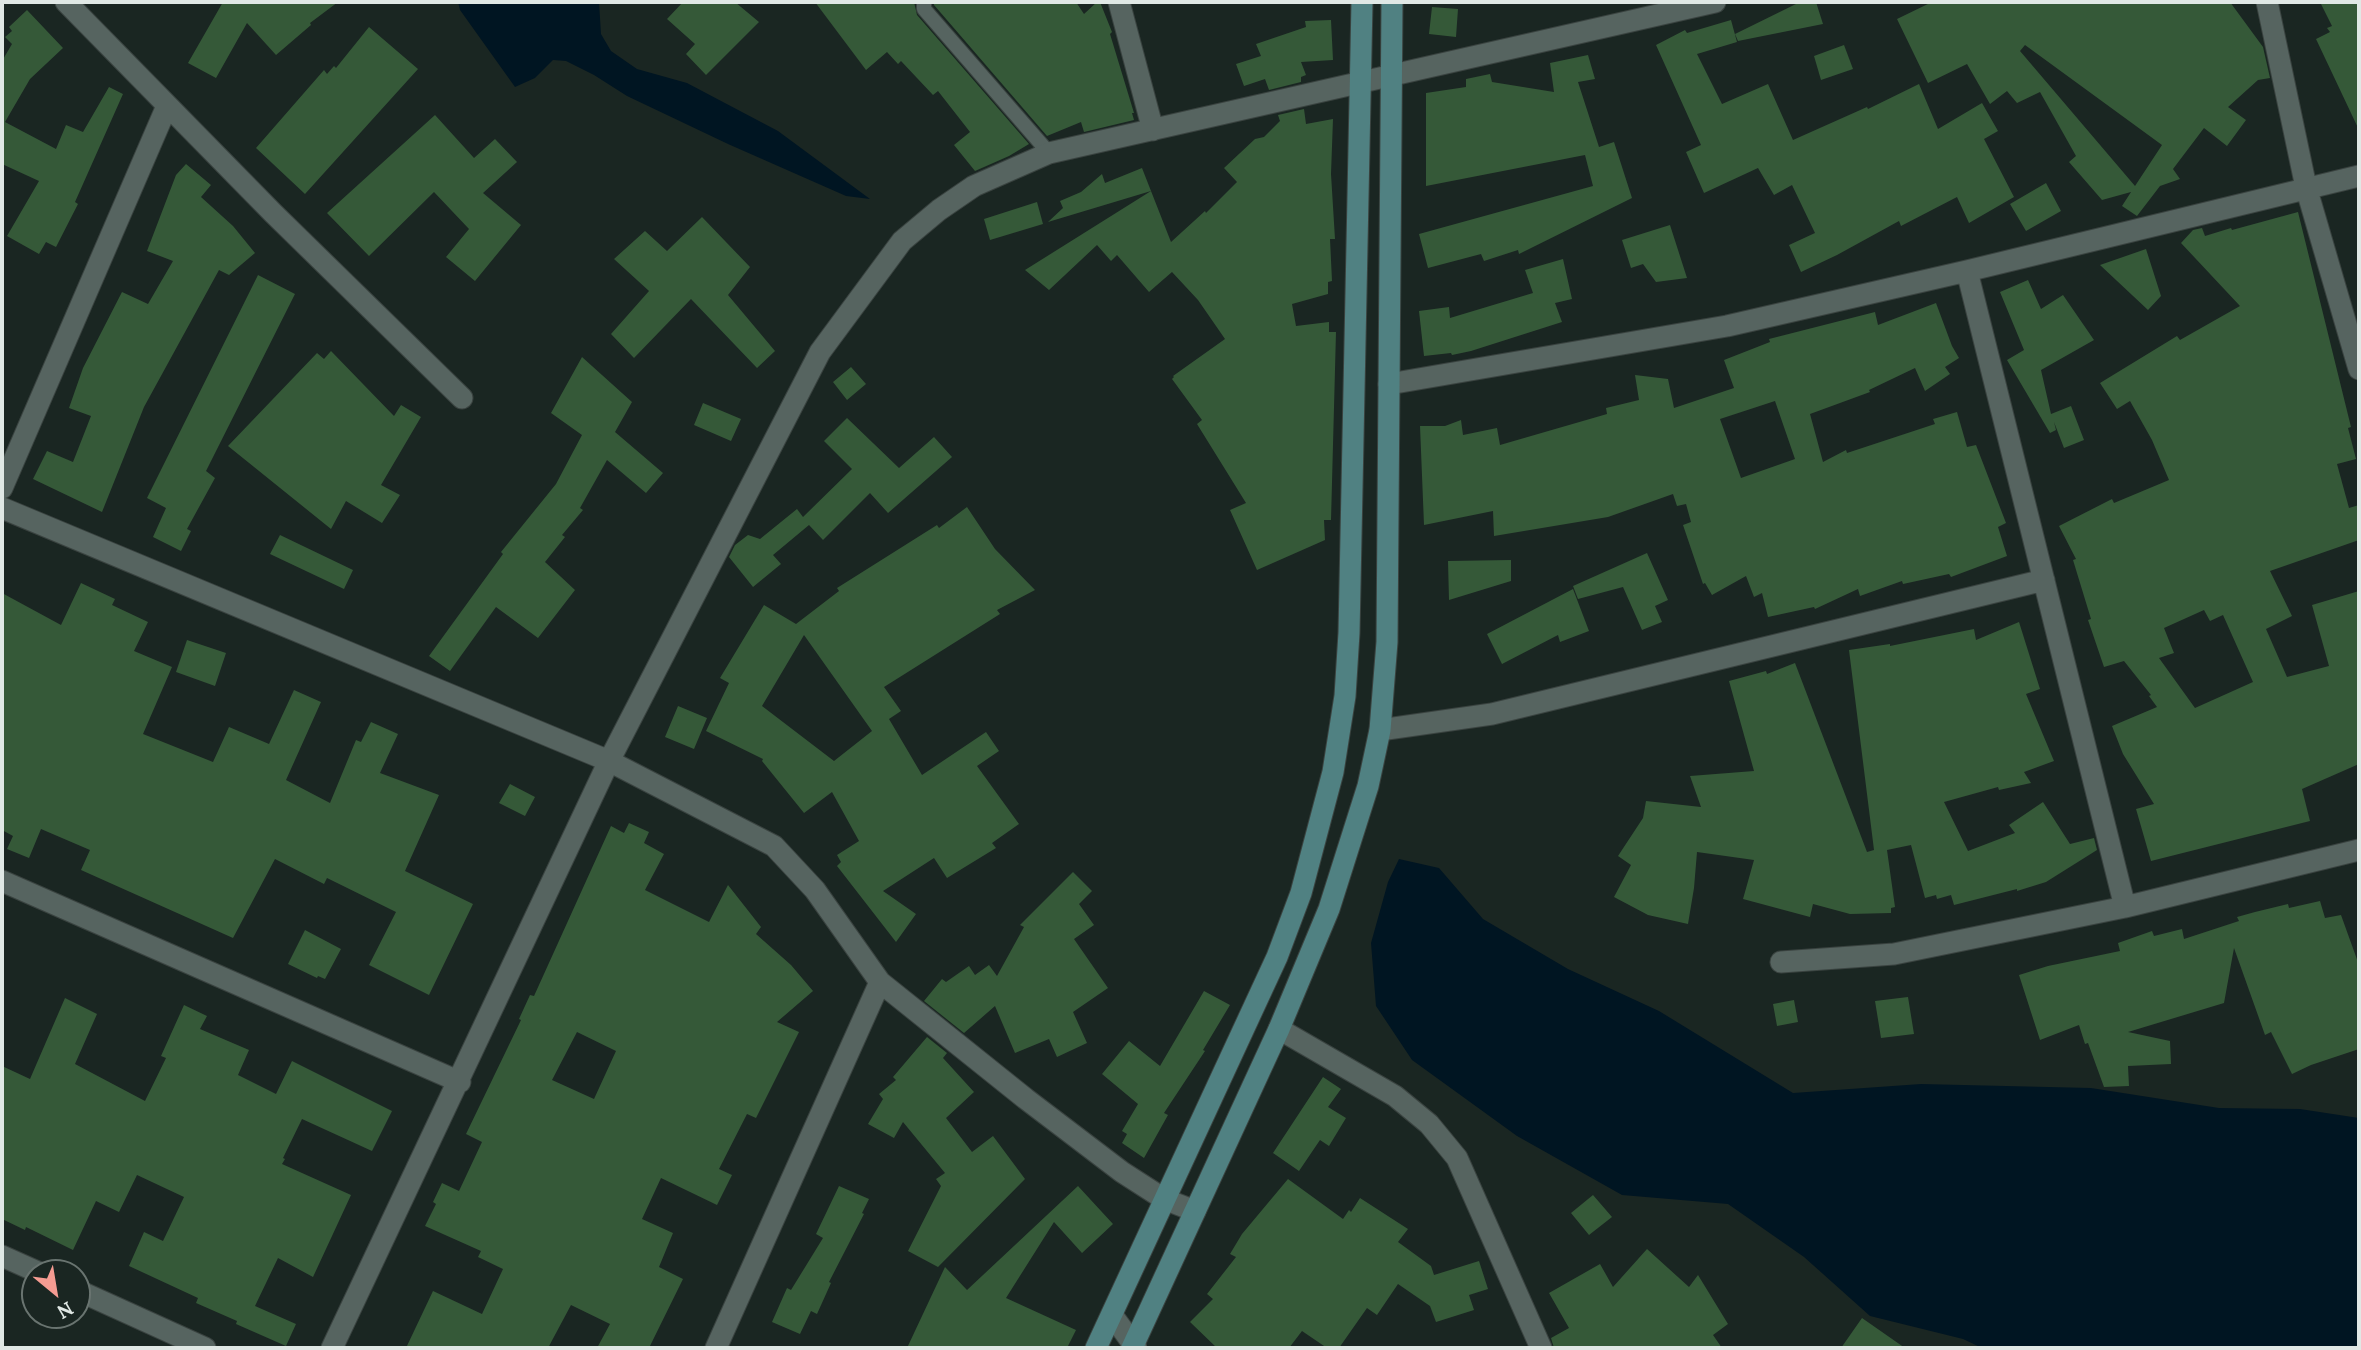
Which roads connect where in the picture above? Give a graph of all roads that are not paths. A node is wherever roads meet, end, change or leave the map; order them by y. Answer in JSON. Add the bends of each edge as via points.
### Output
{"nodes":[{"id":1,"x":66,"y":2,"type":"edge"},
{"id":2,"x":924,"y":2,"type":"edge"},
{"id":3,"x":1119,"y":2,"type":"edge"},
{"id":4,"x":1362,"y":2,"type":"edge"},
{"id":5,"x":1392,"y":2,"type":"edge"},
{"id":6,"x":1715,"y":2,"type":"edge"},
{"id":7,"x":2267,"y":2,"type":"edge"},
{"id":8,"x":1391,"y":76,"type":"junction"},
{"id":9,"x":1361,"y":83,"type":"junction"},
{"id":10,"x":167,"y":106,"type":"junction"},
{"id":11,"x":1153,"y":130,"type":"junction"},
{"id":12,"x":1049,"y":153,"type":"junction"},
{"id":13,"x":2359,"y":176,"type":"edge"},
{"id":14,"x":2306,"y":187,"type":"junction"},
{"id":15,"x":1967,"y":271,"type":"junction"},
{"id":16,"x":2359,"y":369,"type":"edge"},
{"id":17,"x":1389,"y":384,"type":"junction"},
{"id":18,"x":462,"y":398,"type":"dead end"},
{"id":19,"x":2,"y":488,"type":"edge"},
{"id":20,"x":2,"y":509,"type":"edge"},
{"id":21,"x":2044,"y":580,"type":"junction"},
{"id":22,"x":1380,"y":730,"type":"junction"},
{"id":23,"x":609,"y":761,"type":"junction"},
{"id":24,"x":2359,"y":850,"type":"edge"},
{"id":25,"x":2,"y":881,"type":"edge"},
{"id":26,"x":2125,"y":907,"type":"junction"},
{"id":27,"x":1782,"y":962,"type":"dead end"},
{"id":28,"x":880,"y":982,"type":"junction"},
{"id":29,"x":1279,"y":1029,"type":"junction"},
{"id":30,"x":460,"y":1082,"type":"junction"},
{"id":31,"x":1164,"y":1199,"type":"junction"},
{"id":32,"x":1195,"y":1211,"type":"junction"},
{"id":33,"x":2,"y":1256,"type":"edge"},
{"id":34,"x":21,"y":1264,"type":"edge"},
{"id":35,"x":91,"y":1296,"type":"edge"},
{"id":36,"x":1112,"y":1315,"type":"junction"},
{"id":37,"x":1531,"y":1343,"type":"edge"},
{"id":38,"x":1134,"y":1347,"type":"edge"},
{"id":39,"x":205,"y":1348,"type":"edge"},
{"id":40,"x":332,"y":1348,"type":"edge"},
{"id":41,"x":716,"y":1348,"type":"edge"},
{"id":42,"x":1096,"y":1348,"type":"edge"}],
"edges":[{"from":1,"to":10,"type":"street"},
{"from":2,"to":12,"type":"lane","via":[[924,9]]},
{"from":3,"to":11,"type":"street"},
{"from":4,"to":9,"type":"street"},
{"from":5,"to":8,"type":"street"},
{"from":6,"to":8,"type":"street"},
{"from":7,"to":14,"type":"street"},
{"from":8,"to":9,"type":"street"},
{"from":8,"to":17,"type":"street"},
{"from":9,"to":11,"type":"street"},
{"from":9,"to":31,"type":"street","via":[[1349,633],[1333,772],[1301,893],[1277,957]]},
{"from":10,"to":18,"type":"street"},
{"from":10,"to":19,"type":"street"},
{"from":11,"to":12,"type":"street"},
{"from":12,"to":23,"type":"street","via":[[974,186],[939,210],[902,241],[866,287],[820,352]]},
{"from":13,"to":14,"type":"street"},
{"from":14,"to":15,"type":"street"},
{"from":14,"to":16,"type":"street"},
{"from":15,"to":17,"type":"street","via":[[1727,326]]},
{"from":15,"to":21,"type":"street"},
{"from":17,"to":22,"type":"street","via":[[1387,642]]},
{"from":20,"to":23,"type":"street"},
{"from":21,"to":22,"type":"street","via":[[1492,714]]},
{"from":21,"to":26,"type":"street"},
{"from":22,"to":29,"type":"street","via":[[1368,786],[1329,909]]},
{"from":23,"to":28,"type":"street","via":[[774,846],[815,890]]},
{"from":23,"to":30,"type":"street"},
{"from":24,"to":26,"type":"street"},
{"from":25,"to":30,"type":"street"},
{"from":26,"to":27,"type":"street","via":[[1894,954]]},
{"from":28,"to":31,"type":"street","via":[[1026,1099]]},
{"from":28,"to":41,"type":"street"},
{"from":29,"to":32,"type":"street"},
{"from":29,"to":37,"type":"street","via":[[1395,1096],[1429,1124],[1457,1158]]},
{"from":30,"to":40,"type":"street"},
{"from":31,"to":32,"type":"street"},
{"from":31,"to":36,"type":"street"},
{"from":32,"to":38,"type":"street"},
{"from":33,"to":34,"type":"street"},
{"from":35,"to":39,"type":"street"},
{"from":36,"to":38,"type":"street"},
{"from":36,"to":42,"type":"street"}]}
